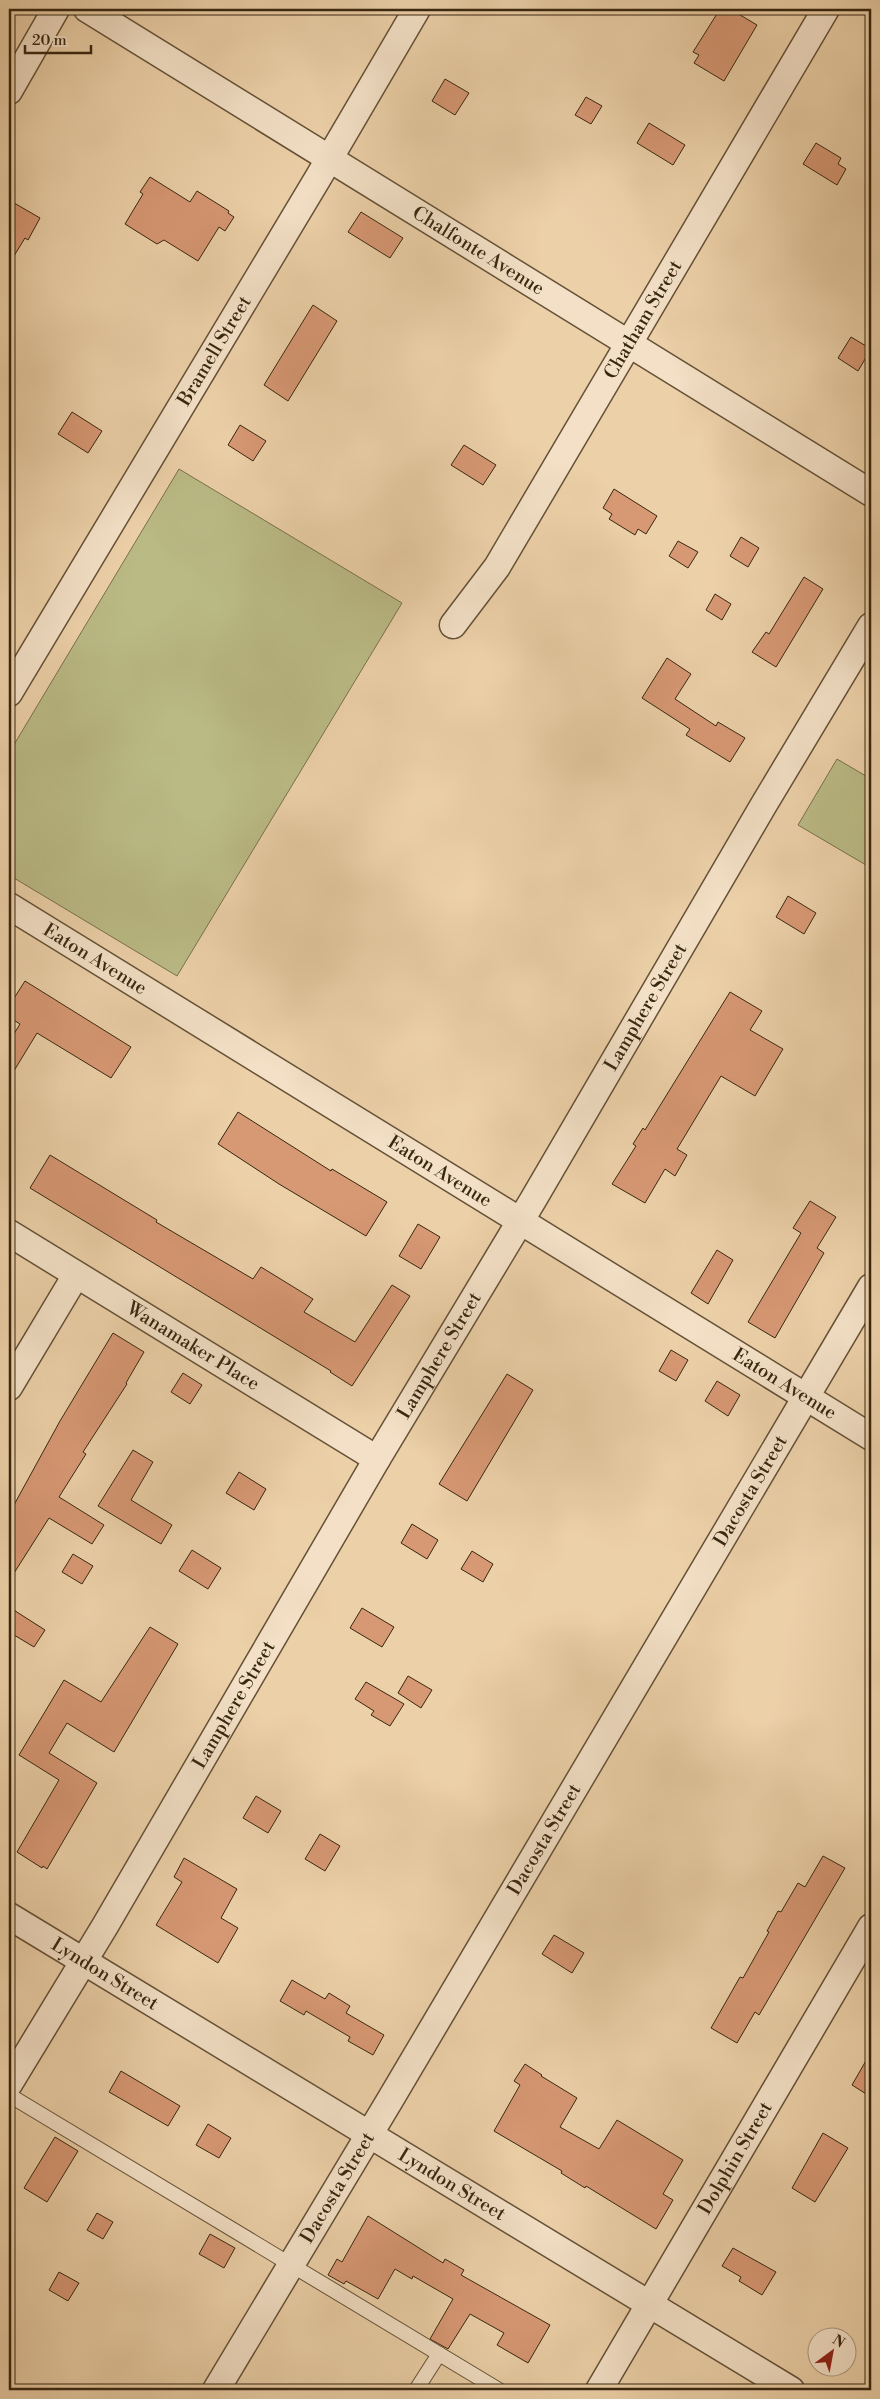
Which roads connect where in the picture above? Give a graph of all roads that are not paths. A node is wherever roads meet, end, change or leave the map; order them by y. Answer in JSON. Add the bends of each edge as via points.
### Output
{"nodes":[{"id":1,"x":56,"y":9,"type":"edge"},
{"id":2,"x":87,"y":9,"type":"edge"},
{"id":3,"x":417,"y":9,"type":"edge"},
{"id":4,"x":826,"y":9,"type":"edge"},
{"id":5,"x":9,"y":91,"type":"edge"},
{"id":6,"x":329,"y":159,"type":"junction"},
{"id":7,"x":629,"y":343,"type":"junction"},
{"id":8,"x":871,"y":493,"type":"edge"},
{"id":9,"x":453,"y":625,"type":"dead end"},
{"id":10,"x":871,"y":626,"type":"edge"},
{"id":11,"x":9,"y":693,"type":"edge"},
{"id":12,"x":9,"y":906,"type":"edge"},
{"id":13,"x":520,"y":1220,"type":"junction"},
{"id":14,"x":9,"y":1233,"type":"edge"},
{"id":15,"x":76,"y":1275,"type":"junction"},
{"id":16,"x":871,"y":1287,"type":"edge"},
{"id":17,"x":9,"y":1387,"type":"edge"},
{"id":18,"x":805,"y":1397,"type":"junction"},
{"id":19,"x":871,"y":1437,"type":"edge"},
{"id":20,"x":377,"y":1459,"type":"junction"},
{"id":21,"x":9,"y":1916,"type":"edge"},
{"id":22,"x":871,"y":1927,"type":"edge"},
{"id":23,"x":84,"y":1961,"type":"junction"},
{"id":24,"x":9,"y":2084,"type":"edge"},
{"id":25,"x":9,"y":2095,"type":"edge"},
{"id":26,"x":370,"y":2134,"type":"junction"},
{"id":27,"x":292,"y":2265,"type":"junction"},
{"id":28,"x":650,"y":2304,"type":"junction"},
{"id":29,"x":439,"y":2354,"type":"junction"},
{"id":30,"x":216,"y":2390,"type":"edge"},
{"id":31,"x":416,"y":2390,"type":"edge"},
{"id":32,"x":500,"y":2390,"type":"edge"},
{"id":33,"x":599,"y":2390,"type":"edge"},
{"id":34,"x":791,"y":2390,"type":"edge"}],
"edges":[{"from":1,"to":5,"type":"street"},
{"from":2,"to":6,"type":"street","name":"Chalfonte Avenue"},
{"from":3,"to":6,"type":"street","name":"Bramell Street"},
{"from":4,"to":7,"type":"street","name":"Chatham Street"},
{"from":6,"to":7,"type":"street","name":"Chalfonte Avenue"},
{"from":6,"to":11,"type":"street","name":"Bramell Street"},
{"from":7,"to":8,"type":"street","name":"Chalfonte Avenue"},
{"from":7,"to":9,"type":"street","name":"Chatham Street","via":[[497,567]]},
{"from":10,"to":13,"type":"street","name":"Lamphere Street"},
{"from":12,"to":13,"type":"street","name":"Eaton Avenue"},
{"from":13,"to":18,"type":"street","name":"Eaton Avenue"},
{"from":13,"to":20,"type":"street","name":"Lamphere Street"},
{"from":14,"to":15,"type":"street","name":"Wanamaker Place"},
{"from":15,"to":17,"type":"street"},
{"from":15,"to":20,"type":"street","name":"Wanamaker Place"},
{"from":16,"to":18,"type":"street","name":"Dacosta Street"},
{"from":18,"to":19,"type":"street","name":"Eaton Avenue"},
{"from":18,"to":26,"type":"street","name":"Dacosta Street"},
{"from":20,"to":23,"type":"street","name":"Lamphere Street"},
{"from":21,"to":23,"type":"street","name":"Lyndon Street"},
{"from":22,"to":28,"type":"street","name":"Dolphin Street"},
{"from":23,"to":24,"type":"street","name":"Lamphere Street"},
{"from":23,"to":26,"type":"street","name":"Lyndon Street"},
{"from":25,"to":27,"type":"lane"},
{"from":26,"to":27,"type":"street","name":"Dacosta Street"},
{"from":26,"to":28,"type":"street","name":"Lyndon Street"},
{"from":27,"to":29,"type":"lane"},
{"from":27,"to":30,"type":"street","name":"Dacosta Street"},
{"from":28,"to":33,"type":"street","name":"Dolphin Street"},
{"from":28,"to":34,"type":"street","name":"Lyndon Street"},
{"from":29,"to":31,"type":"lane"},
{"from":29,"to":32,"type":"lane"}]}
